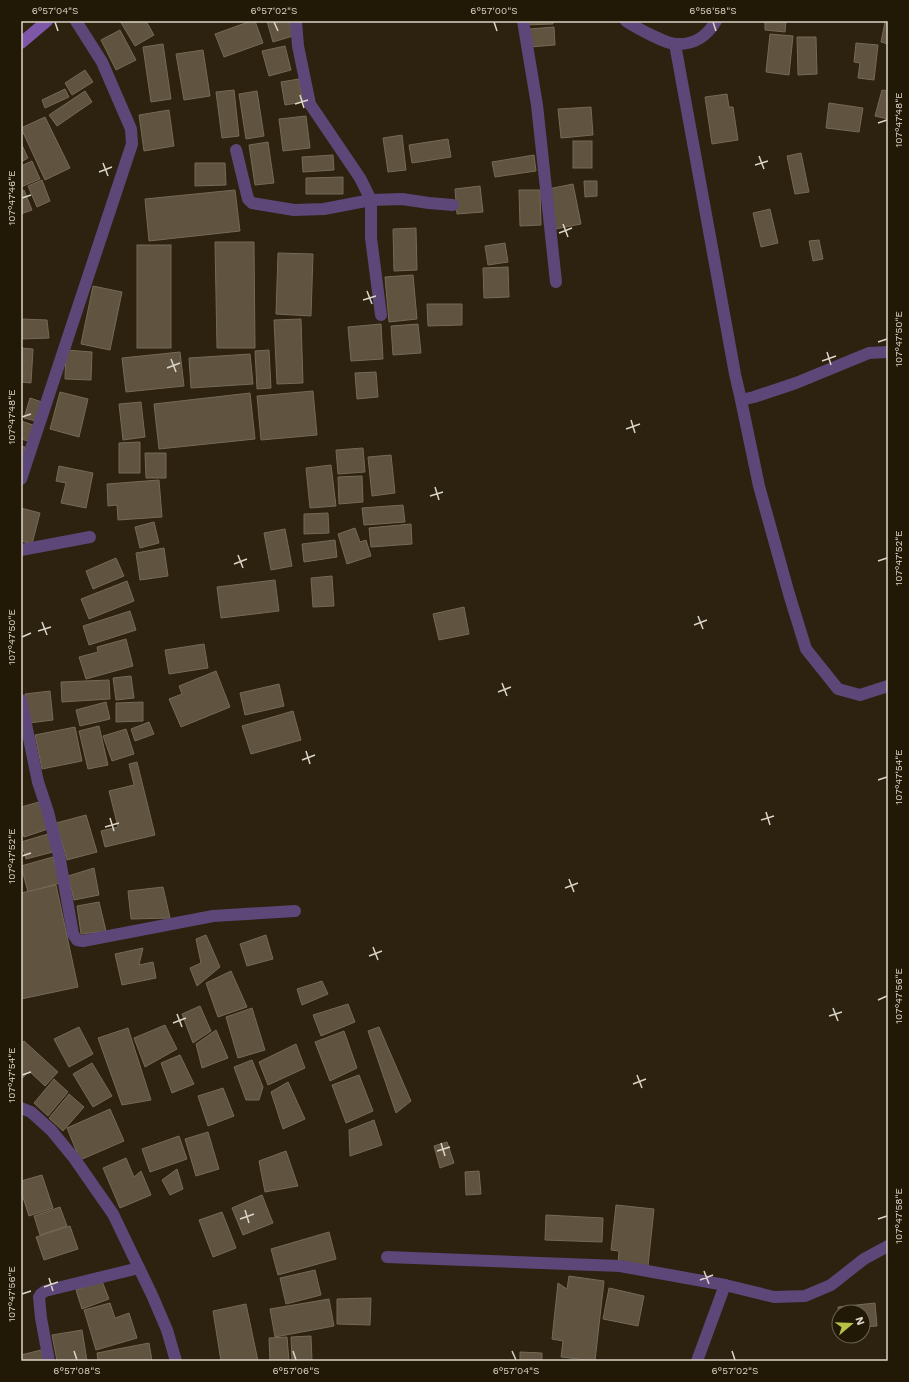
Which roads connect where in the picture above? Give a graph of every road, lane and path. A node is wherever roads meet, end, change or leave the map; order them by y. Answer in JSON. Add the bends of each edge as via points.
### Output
{"nodes":[{"id":1,"x":47,"y":21,"type":"edge"},
{"id":2,"x":76,"y":21,"type":"edge"},
{"id":3,"x":296,"y":21,"type":"edge"},
{"id":4,"x":523,"y":21,"type":"edge"},
{"id":5,"x":626,"y":21,"type":"edge"},
{"id":6,"x":716,"y":21,"type":"edge"},
{"id":7,"x":21,"y":43,"type":"edge"},
{"id":8,"x":675,"y":44,"type":"junction"},
{"id":9,"x":236,"y":150,"type":"dead end"},
{"id":10,"x":371,"y":200,"type":"junction"},
{"id":11,"x":453,"y":206,"type":"dead end"},
{"id":12,"x":556,"y":282,"type":"dead end"},
{"id":13,"x":381,"y":315,"type":"dead end"},
{"id":14,"x":888,"y":352,"type":"edge"},
{"id":15,"x":742,"y":400,"type":"junction"},
{"id":16,"x":21,"y":479,"type":"edge"},
{"id":17,"x":90,"y":537,"type":"dead end"},
{"id":18,"x":21,"y":550,"type":"edge"},
{"id":19,"x":888,"y":686,"type":"edge"},
{"id":20,"x":21,"y":700,"type":"edge"},
{"id":21,"x":295,"y":911,"type":"dead end"},
{"id":22,"x":21,"y":1108,"type":"edge"},
{"id":23,"x":888,"y":1246,"type":"edge"},
{"id":24,"x":387,"y":1257,"type":"dead end"},
{"id":25,"x":139,"y":1268,"type":"junction"},
{"id":26,"x":725,"y":1286,"type":"junction"},
{"id":27,"x":50,"y":1361,"type":"edge"},
{"id":28,"x":176,"y":1361,"type":"edge"},
{"id":29,"x":697,"y":1361,"type":"edge"}],
"edges":[{"from":1,"to":7,"type":"street"},
{"from":2,"to":16,"type":"street","via":[[102,62],[131,129],[132,144]]},
{"from":3,"to":10,"type":"street","via":[[298,46],[310,104],[360,178]]},
{"from":4,"to":12,"type":"street","via":[[537,105]]},
{"from":5,"to":8,"type":"street","via":[[642,31]]},
{"from":6,"to":8,"type":"street","via":[[710,31],[696,41]]},
{"from":8,"to":15,"type":"street","via":[[735,374]]},
{"from":9,"to":10,"type":"street","via":[[248,199],[252,203],[294,210],[324,209]]},
{"from":10,"to":11,"type":"street","via":[[402,199]]},
{"from":10,"to":13,"type":"street","via":[[371,238]]},
{"from":14,"to":15,"type":"street","via":[[869,353]]},
{"from":15,"to":19,"type":"street","via":[[759,486],[806,649],[838,690],[860,695]]},
{"from":17,"to":18,"type":"street"},
{"from":20,"to":21,"type":"street","via":[[38,782],[60,860],[73,934],[77,940],[213,916]]},
{"from":22,"to":25,"type":"street","via":[[31,1112],[51,1130],[74,1158],[113,1214]]},
{"from":23,"to":26,"type":"street","via":[[864,1259],[831,1285],[805,1296],[774,1297]]},
{"from":24,"to":26,"type":"street","via":[[620,1266]]},
{"from":25,"to":27,"type":"street","via":[[41,1294],[41,1318]]},
{"from":25,"to":28,"type":"street","via":[[167,1330]]},
{"from":26,"to":29,"type":"street"}]}
